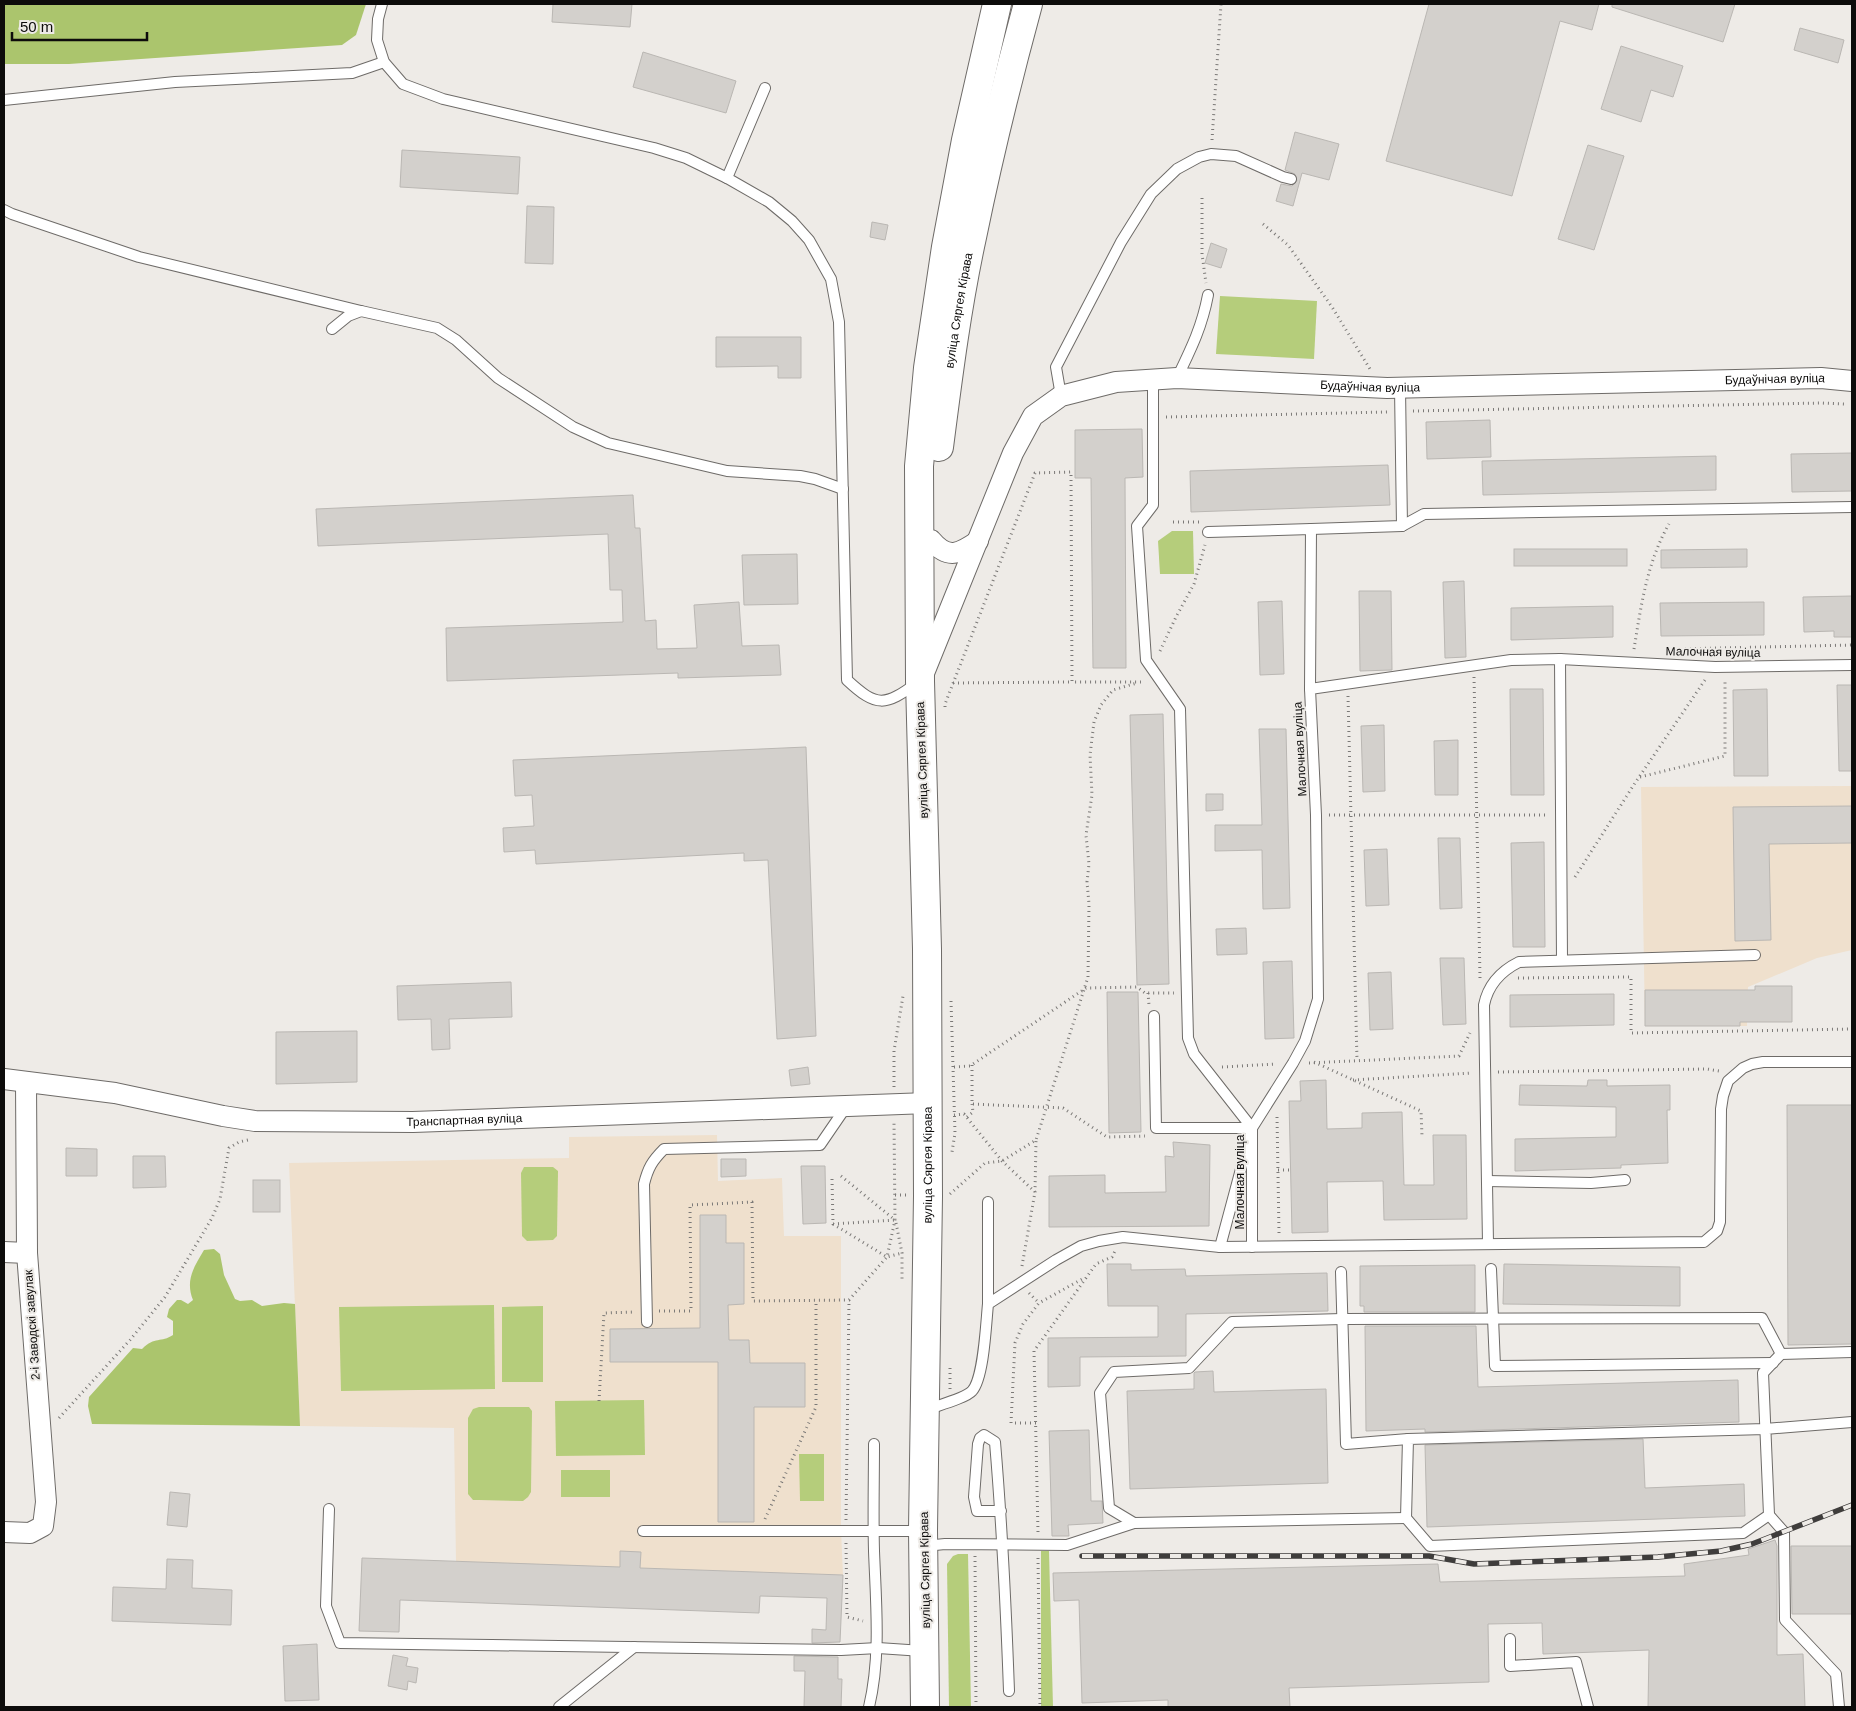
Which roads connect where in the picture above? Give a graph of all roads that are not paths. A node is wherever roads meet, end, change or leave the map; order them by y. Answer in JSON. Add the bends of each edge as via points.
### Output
{"nodes":[{"id":1,"x":382,"y":4,"type":"edge"},
{"id":2,"x":997,"y":4,"type":"edge"},
{"id":3,"x":1028,"y":4,"type":"edge"},
{"id":4,"x":384,"y":62,"type":"junction"},
{"id":5,"x":765,"y":88,"type":"dead end"},
{"id":6,"x":4,"y":100,"type":"edge"},
{"id":7,"x":727,"y":178,"type":"junction"},
{"id":8,"x":1290,"y":179,"type":"dead end"},
{"id":9,"x":4,"y":210,"type":"edge"},
{"id":10,"x":1208,"y":295,"type":"road end"},
{"id":11,"x":361,"y":311,"type":"junction"},
{"id":12,"x":332,"y":329,"type":"dead end"},
{"id":13,"x":1177,"y":378,"type":"junction"},
{"id":14,"x":1153,"y":381,"type":"junction"},
{"id":15,"x":1852,"y":381,"type":"edge"},
{"id":16,"x":1393,"y":388,"type":"junction"},
{"id":17,"x":1061,"y":396,"type":"junction"},
{"id":18,"x":843,"y":489,"type":"junction"},
{"id":19,"x":1852,"y":508,"type":"edge"},
{"id":20,"x":1402,"y":526,"type":"junction"},
{"id":21,"x":1311,"y":528,"type":"junction"},
{"id":22,"x":1208,"y":532,"type":"road end"},
{"id":23,"x":931,"y":540,"type":"junction"},
{"id":24,"x":978,"y":541,"type":"junction"},
{"id":25,"x":933,"y":621,"type":"junction"},
{"id":26,"x":1560,"y":659,"type":"junction"},
{"id":27,"x":1852,"y":665,"type":"edge"},
{"id":28,"x":920,"y":681,"type":"junction"},
{"id":29,"x":1310,"y":688,"type":"junction"},
{"id":30,"x":1755,"y":955,"type":"dead end"},
{"id":31,"x":1562,"y":960,"type":"junction"},
{"id":32,"x":1154,"y":1016,"type":"dead end"},
{"id":33,"x":1852,"y":1062,"type":"edge"},
{"id":34,"x":4,"y":1079,"type":"edge"},
{"id":35,"x":26,"y":1082,"type":"junction"},
{"id":36,"x":928,"y":1103,"type":"junction"},
{"id":37,"x":846,"y":1107,"type":"junction"},
{"id":38,"x":1252,"y":1128,"type":"junction"},
{"id":39,"x":1625,"y":1180,"type":"dead end"},
{"id":40,"x":1487,"y":1181,"type":"junction"},
{"id":41,"x":988,"y":1202,"type":"dead end"},
{"id":42,"x":1488,"y":1243,"type":"junction"},
{"id":43,"x":1252,"y":1246,"type":"junction"},
{"id":44,"x":1220,"y":1247,"type":"junction"},
{"id":45,"x":4,"y":1252,"type":"edge"},
{"id":46,"x":27,"y":1253,"type":"junction"},
{"id":47,"x":1491,"y":1269,"type":"dead end"},
{"id":48,"x":1341,"y":1272,"type":"dead end"},
{"id":49,"x":988,"y":1304,"type":"junction"},
{"id":50,"x":647,"y":1316,"type":"road end"},
{"id":51,"x":1342,"y":1319,"type":"junction"},
{"id":52,"x":1493,"y":1319,"type":"junction"},
{"id":53,"x":1852,"y":1352,"type":"edge"},
{"id":54,"x":1781,"y":1354,"type":"junction"},
{"id":55,"x":1773,"y":1363,"type":"junction"},
{"id":56,"x":925,"y":1410,"type":"junction"},
{"id":57,"x":1852,"y":1422,"type":"edge"},
{"id":58,"x":1765,"y":1429,"type":"junction"},
{"id":59,"x":1408,"y":1439,"type":"junction"},
{"id":60,"x":874,"y":1444,"type":"dead end"},
{"id":61,"x":329,"y":1509,"type":"dead end"},
{"id":62,"x":1001,"y":1511,"type":"junction"},
{"id":63,"x":1769,"y":1515,"type":"junction"},
{"id":64,"x":1406,"y":1518,"type":"junction"},
{"id":65,"x":1134,"y":1523,"type":"junction"},
{"id":66,"x":643,"y":1531,"type":"dead end"},
{"id":67,"x":873,"y":1531,"type":"junction"},
{"id":68,"x":4,"y":1532,"type":"edge"},
{"id":69,"x":924,"y":1538,"type":"junction"},
{"id":70,"x":1003,"y":1545,"type":"junction"},
{"id":71,"x":1510,"y":1639,"type":"dead end"},
{"id":72,"x":634,"y":1647,"type":"junction"},
{"id":73,"x":878,"y":1648,"type":"junction"},
{"id":74,"x":926,"y":1651,"type":"junction"},
{"id":75,"x":1008,"y":1691,"type":"dead end"},
{"id":76,"x":559,"y":1707,"type":"edge"},
{"id":77,"x":869,"y":1707,"type":"edge"},
{"id":78,"x":926,"y":1707,"type":"edge"},
{"id":79,"x":1588,"y":1707,"type":"edge"},
{"id":80,"x":1839,"y":1707,"type":"edge"}],
"edges":[{"from":1,"to":4,"type":"lane","via":[[377,40]]},
{"from":2,"to":25,"type":"main road","name":"вуліца Сяргея Кірава","via":[[966,140],[928,368],[919,466]]},
{"from":3,"to":23,"type":"main road","name":"вуліца Сяргея Кірава","via":[[972,238],[937,456]]},
{"from":4,"to":6,"type":"lane","via":[[352,73],[175,82]]},
{"from":4,"to":7,"type":"lane","via":[[403,84],[443,99],[654,148],[686,158]]},
{"from":5,"to":7,"type":"lane"},
{"from":7,"to":18,"type":"lane","via":[[769,202],[792,221],[809,240],[831,279],[839,322]]},
{"from":8,"to":17,"type":"lane","via":[[1236,156],[1211,154],[1177,169],[1151,194],[1121,242],[1056,367]]},
{"from":9,"to":11,"type":"lane","via":[[139,257]]},
{"from":10,"to":13,"type":"lane","via":[[1196,339]]},
{"from":11,"to":12,"type":"lane","via":[[348,316]]},
{"from":11,"to":18,"type":"lane","via":[[438,328],[498,378],[573,427],[608,443],[727,471],[800,476]]},
{"from":13,"to":14,"type":"street","name":"Будаўнічая вуліца"},
{"from":13,"to":16,"type":"street","name":"Будаўнічая вуліца"},
{"from":14,"to":17,"type":"street","name":"Будаўнічая вуліца","via":[[1116,382]]},
{"from":14,"to":38,"type":"lane","via":[[1152,505],[1137,526],[1146,660],[1180,709],[1188,1038],[1194,1054]]},
{"from":15,"to":16,"type":"street","name":"Будаўнічая вуліца","via":[[1811,378]]},
{"from":16,"to":20,"type":"lane","via":[[1400,411]]},
{"from":17,"to":24,"type":"street","name":"Будаўнічая вуліца","via":[[1033,416],[1013,453]]},
{"from":18,"to":28,"type":"lane","via":[[847,680],[876,702],[898,697]]},
{"from":19,"to":20,"type":"lane","via":[[1424,514]]},
{"from":20,"to":21,"type":"lane"},
{"from":21,"to":22,"type":"lane"},
{"from":21,"to":29,"type":"lane"},
{"from":23,"to":24,"type":"street","via":[[939,549],[951,553],[962,552]]},
{"from":23,"to":25,"type":"main road","name":"вуліца Сяргея Кірава"},
{"from":24,"to":25,"type":"street","name":"Будаўнічая вуліца"},
{"from":25,"to":28,"type":"main road","name":"вуліца Сяргея Кірава"},
{"from":26,"to":27,"type":"lane","name":"Малочная вуліца","via":[[1720,667]]},
{"from":26,"to":29,"type":"lane","name":"Малочная вуліца","via":[[1473,664]]},
{"from":26,"to":31,"type":"lane"},
{"from":28,"to":36,"type":"main road","name":"вуліца Сяргея Кірава"},
{"from":29,"to":38,"type":"lane","name":"Малочная вуліца","via":[[1316,815],[1318,999],[1305,1041]]},
{"from":30,"to":31,"type":"lane"},
{"from":31,"to":40,"type":"lane","via":[[1519,962],[1507,968],[1486,995]]},
{"from":32,"to":38,"type":"lane","via":[[1156,1128]]},
{"from":33,"to":42,"type":"lane","via":[[1763,1062],[1734,1074],[1728,1082],[1721,1109],[1720,1222],[1717,1230],[1704,1242]]},
{"from":34,"to":35,"type":"street","name":"Транспартная вуліца"},
{"from":35,"to":37,"type":"street","name":"Транспартная вуліца","via":[[116,1093],[256,1120],[412,1122]]},
{"from":35,"to":46,"type":"street","name":"2-і Заводскі завулак"},
{"from":36,"to":37,"type":"street","name":"Транспартная вуліца"},
{"from":36,"to":56,"type":"main road","name":"вуліца Сяргея Кірава"},
{"from":37,"to":50,"type":"lane","via":[[820,1145],[664,1149],[656,1157],[648,1168],[644,1184]]},
{"from":38,"to":43,"type":"lane","name":"Малочная вуліца"},
{"from":38,"to":44,"type":"lane"},
{"from":39,"to":40,"type":"lane","via":[[1591,1183]]},
{"from":40,"to":42,"type":"lane"},
{"from":41,"to":49,"type":"lane"},
{"from":42,"to":43,"type":"lane"},
{"from":43,"to":44,"type":"lane"},
{"from":44,"to":49,"type":"lane","via":[[1123,1237],[1099,1240],[1081,1246]]},
{"from":45,"to":46,"type":"street"},
{"from":46,"to":68,"type":"street","name":"2-і Заводскі завулак","via":[[46,1502],[43,1526],[30,1533]]},
{"from":47,"to":52,"type":"lane"},
{"from":48,"to":51,"type":"lane"},
{"from":49,"to":56,"type":"lane","via":[[978,1378],[972,1391],[962,1398]]},
{"from":51,"to":52,"type":"lane"},
{"from":51,"to":59,"type":"lane","via":[[1346,1444]]},
{"from":51,"to":65,"type":"lane","via":[[1232,1322],[1189,1368],[1114,1372],[1100,1393],[1109,1508]]},
{"from":52,"to":54,"type":"lane","via":[[1762,1318]]},
{"from":52,"to":55,"type":"lane","via":[[1494,1366]]},
{"from":53,"to":54,"type":"lane"},
{"from":54,"to":55,"type":"lane"},
{"from":55,"to":58,"type":"lane","via":[[1763,1373]]},
{"from":56,"to":69,"type":"main road","name":"вуліца Сяргея Кірава"},
{"from":57,"to":58,"type":"lane"},
{"from":58,"to":59,"type":"lane"},
{"from":58,"to":63,"type":"lane"},
{"from":59,"to":64,"type":"lane"},
{"from":60,"to":67,"type":"lane"},
{"from":61,"to":72,"type":"lane","via":[[326,1606],[340,1643]]},
{"from":62,"to":62,"type":"lane","via":[[995,1442],[984,1435],[978,1444],[974,1497],[977,1511]]},
{"from":62,"to":70,"type":"lane"},
{"from":63,"to":64,"type":"lane","via":[[1743,1533],[1430,1546]]},
{"from":63,"to":80,"type":"lane","via":[[1784,1532],[1786,1620],[1836,1674]]},
{"from":64,"to":65,"type":"lane"},
{"from":65,"to":70,"type":"lane","via":[[1067,1545]]},
{"from":66,"to":67,"type":"lane"},
{"from":67,"to":69,"type":"lane"},
{"from":67,"to":73,"type":"lane"},
{"from":69,"to":70,"type":"lane","via":[[945,1544]]},
{"from":69,"to":74,"type":"main road","name":"вуліца Сяргея Кірава"},
{"from":70,"to":75,"type":"lane"},
{"from":71,"to":79,"type":"lane","via":[[1510,1666],[1576,1662]]},
{"from":72,"to":73,"type":"lane"},
{"from":72,"to":76,"type":"lane"},
{"from":73,"to":74,"type":"lane"},
{"from":73,"to":77,"type":"lane"},
{"from":74,"to":78,"type":"main road","name":"вуліца Сяргея Кірава"}]}
